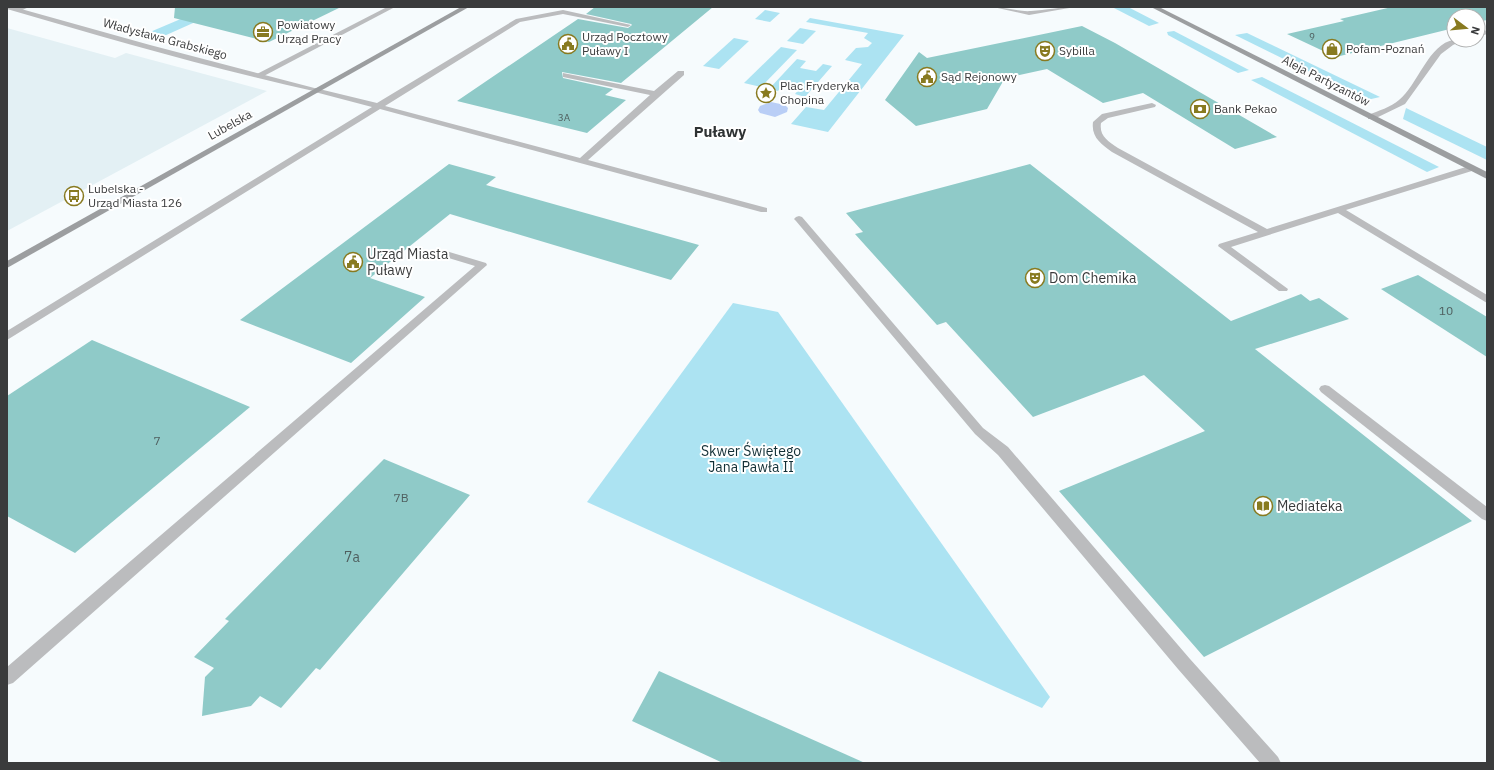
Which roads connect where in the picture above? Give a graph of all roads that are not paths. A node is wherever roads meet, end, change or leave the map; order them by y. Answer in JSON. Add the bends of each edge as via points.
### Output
{"nodes":[{"id":1,"x":7,"y":7,"type":"edge"},
{"id":2,"x":26,"y":7,"type":"edge"},
{"id":3,"x":392,"y":7,"type":"edge"},
{"id":4,"x":466,"y":7,"type":"edge"},
{"id":5,"x":996,"y":7,"type":"edge"},
{"id":6,"x":1072,"y":7,"type":"edge"},
{"id":7,"x":1154,"y":7,"type":"edge"},
{"id":8,"x":18,"y":10,"type":"junction"},
{"id":9,"x":566,"y":10,"type":"edge"},
{"id":10,"x":628,"y":25,"type":"dead end"},
{"id":11,"x":1446,"y":46,"type":"edge"},
{"id":12,"x":681,"y":73,"type":"dead end"},
{"id":13,"x":566,"y":74,"type":"dead end"},
{"id":14,"x":257,"y":76,"type":"junction"},
{"id":15,"x":318,"y":90,"type":"junction"},
{"id":16,"x":656,"y":94,"type":"junction"},
{"id":17,"x":378,"y":105,"type":"junction"},
{"id":18,"x":1152,"y":105,"type":"dead end"},
{"id":19,"x":1371,"y":117,"type":"junction"},
{"id":20,"x":581,"y":161,"type":"junction"},
{"id":21,"x":1472,"y":168,"type":"junction"},
{"id":22,"x":1487,"y":176,"type":"edge"},
{"id":23,"x":764,"y":210,"type":"dead end"},
{"id":24,"x":1339,"y":210,"type":"junction"},
{"id":25,"x":799,"y":219,"type":"dead end"},
{"id":26,"x":1267,"y":233,"type":"junction"},
{"id":27,"x":446,"y":254,"type":"dead end"},
{"id":28,"x":7,"y":265,"type":"edge"},
{"id":29,"x":1282,"y":289,"type":"dead end"},
{"id":30,"x":1487,"y":300,"type":"edge"},
{"id":31,"x":7,"y":336,"type":"edge"},
{"id":32,"x":1325,"y":389,"type":"dead end"},
{"id":33,"x":1487,"y":515,"type":"edge"},
{"id":34,"x":7,"y":677,"type":"edge"},
{"id":35,"x":1272,"y":763,"type":"edge"}],
"edges":[{"from":1,"to":8,"type":"street","name":"Władysława Grabskiego"},
{"from":2,"to":8,"type":"street"},
{"from":3,"to":14,"type":"street"},
{"from":4,"to":15,"type":"main road","name":"Lubelska"},
{"from":5,"to":6,"type":"street","via":[[1029,13]]},
{"from":7,"to":19,"type":"main road","name":"Aleja Partyzantów"},
{"from":8,"to":14,"type":"street","name":"Władysława Grabskiego"},
{"from":9,"to":10,"type":"street"},
{"from":9,"to":17,"type":"street","via":[[518,20]]},
{"from":11,"to":19,"type":"street","via":[[1438,52],[1402,102]]},
{"from":12,"to":16,"type":"street"},
{"from":13,"to":16,"type":"street"},
{"from":14,"to":15,"type":"street","name":"Władysława Grabskiego"},
{"from":15,"to":17,"type":"street","name":"Władysława Grabskiego"},
{"from":15,"to":28,"type":"main road","name":"Lubelska"},
{"from":16,"to":20,"type":"street"},
{"from":17,"to":20,"type":"street","name":"Władysława Grabskiego"},
{"from":17,"to":31,"type":"street"},
{"from":18,"to":26,"type":"street","via":[[1105,116],[1097,122],[1096,130],[1101,140],[1133,161]]},
{"from":19,"to":21,"type":"main road","name":"Aleja Partyzantów"},
{"from":20,"to":23,"type":"street","name":"Władysława Grabskiego"},
{"from":21,"to":22,"type":"main road","name":"Aleja Partyzantów"},
{"from":21,"to":24,"type":"street"},
{"from":24,"to":26,"type":"street"},
{"from":24,"to":30,"type":"street"},
{"from":25,"to":35,"type":"street","via":[[979,431],[1003,451],[1184,664]]},
{"from":26,"to":29,"type":"street","via":[[1223,246]]},
{"from":27,"to":34,"type":"street","via":[[482,265]]},
{"from":32,"to":33,"type":"street"}]}
